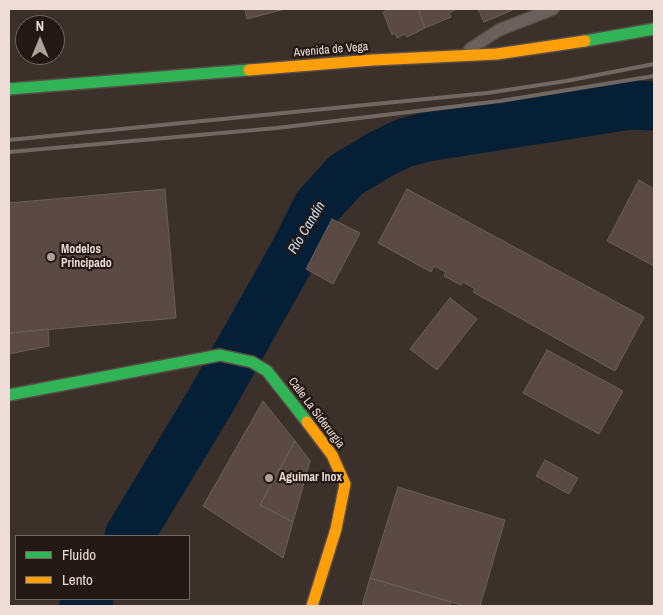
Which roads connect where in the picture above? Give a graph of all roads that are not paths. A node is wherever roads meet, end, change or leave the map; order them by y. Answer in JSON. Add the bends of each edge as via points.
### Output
{"nodes":[{"id":1,"x":551,"y":9,"type":"edge"},
{"id":2,"x":654,"y":29,"type":"edge"},
{"id":3,"x":460,"y":55,"type":"junction"},
{"id":4,"x":9,"y":89,"type":"edge"},
{"id":5,"x":9,"y":395,"type":"edge"},
{"id":6,"x":312,"y":606,"type":"edge"}],
"edges":[{"from":1,"to":3,"type":"lane","via":[[499,30]]},
{"from":2,"to":3,"type":"street","name":"Avenida de Vega","via":[[553,47]]},
{"from":3,"to":4,"type":"street","name":"Avenida de Vega"},
{"from":5,"to":6,"type":"street","name":"Calle La Siderurgia","via":[[220,355],[252,362],[266,371],[332,455],[345,484],[336,529]]}]}
